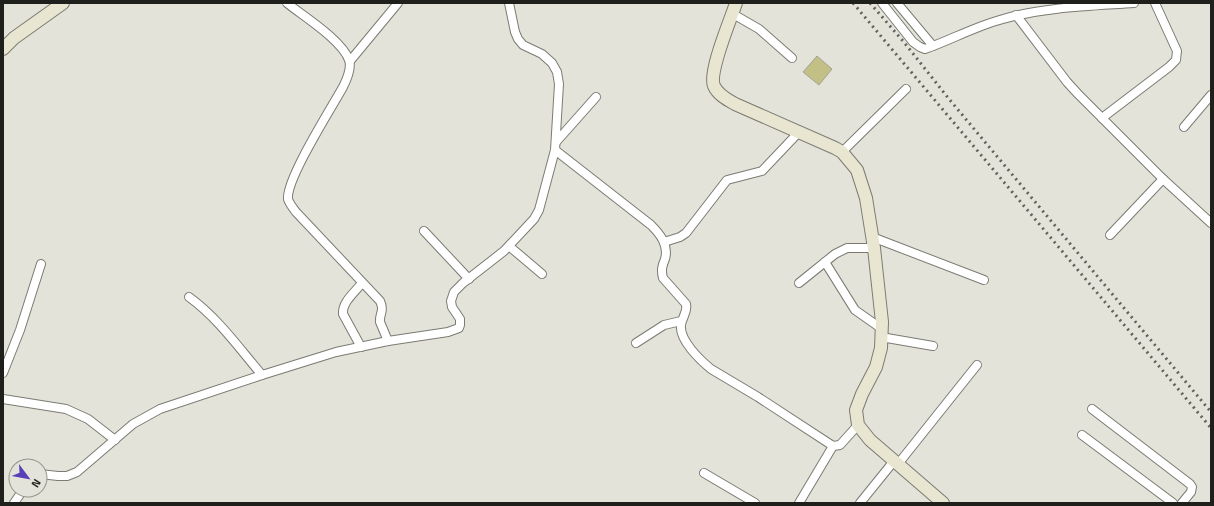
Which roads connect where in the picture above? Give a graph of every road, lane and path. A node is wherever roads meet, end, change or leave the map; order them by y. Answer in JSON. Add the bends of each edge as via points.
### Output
{"nodes":[{"id":1,"x":63,"y":3,"type":"edge"},
{"id":2,"x":287,"y":3,"type":"edge"},
{"id":3,"x":398,"y":3,"type":"edge"},
{"id":4,"x":509,"y":3,"type":"edge"},
{"id":5,"x":882,"y":3,"type":"edge"},
{"id":6,"x":896,"y":3,"type":"edge"},
{"id":7,"x":1134,"y":3,"type":"edge"},
{"id":8,"x":1155,"y":3,"type":"edge"},
{"id":9,"x":1066,"y":5,"type":"edge"},
{"id":10,"x":734,"y":9,"type":"edge"},
{"id":11,"x":1016,"y":15,"type":"junction"},
{"id":12,"x":929,"y":47,"type":"junction"},
{"id":13,"x":3,"y":48,"type":"edge"},
{"id":14,"x":792,"y":58,"type":"dead end"},
{"id":15,"x":350,"y":61,"type":"junction"},
{"id":16,"x":906,"y":89,"type":"dead end"},
{"id":17,"x":1211,"y":95,"type":"edge"},
{"id":18,"x":596,"y":97,"type":"dead end"},
{"id":19,"x":1102,"y":118,"type":"junction"},
{"id":20,"x":1184,"y":127,"type":"dead end"},
{"id":21,"x":799,"y":132,"type":"junction"},
{"id":22,"x":555,"y":146,"type":"junction"},
{"id":23,"x":842,"y":152,"type":"junction"},
{"id":24,"x":1163,"y":179,"type":"junction"},
{"id":25,"x":1211,"y":223,"type":"edge"},
{"id":26,"x":424,"y":231,"type":"dead end"},
{"id":27,"x":1110,"y":235,"type":"dead end"},
{"id":28,"x":664,"y":242,"type":"junction"},
{"id":29,"x":873,"y":242,"type":"junction"},
{"id":30,"x":509,"y":246,"type":"junction"},
{"id":31,"x":825,"y":262,"type":"junction"},
{"id":32,"x":41,"y":264,"type":"dead end"},
{"id":33,"x":542,"y":274,"type":"dead end"},
{"id":34,"x":468,"y":278,"type":"junction"},
{"id":35,"x":984,"y":280,"type":"dead end"},
{"id":36,"x":362,"y":283,"type":"junction"},
{"id":37,"x":799,"y":283,"type":"dead end"},
{"id":38,"x":189,"y":297,"type":"dead end"},
{"id":39,"x":681,"y":321,"type":"junction"},
{"id":40,"x":882,"y":333,"type":"junction"},
{"id":41,"x":388,"y":341,"type":"junction"},
{"id":42,"x":636,"y":343,"type":"dead end"},
{"id":43,"x":933,"y":346,"type":"dead end"},
{"id":44,"x":362,"y":347,"type":"junction"},
{"id":45,"x":977,"y":365,"type":"dead end"},
{"id":46,"x":3,"y":373,"type":"edge"},
{"id":47,"x":262,"y":374,"type":"junction"},
{"id":48,"x":3,"y":398,"type":"edge"},
{"id":49,"x":1092,"y":409,"type":"dead end"},
{"id":50,"x":858,"y":425,"type":"junction"},
{"id":51,"x":1082,"y":435,"type":"dead end"},
{"id":52,"x":115,"y":440,"type":"junction"},
{"id":53,"x":833,"y":446,"type":"junction"},
{"id":54,"x":896,"y":462,"type":"junction"},
{"id":55,"x":704,"y":473,"type":"dead end"},
{"id":56,"x":48,"y":475,"type":"edge"},
{"id":57,"x":755,"y":503,"type":"edge"},
{"id":58,"x":799,"y":503,"type":"edge"},
{"id":59,"x":860,"y":503,"type":"edge"},
{"id":60,"x":943,"y":503,"type":"edge"},
{"id":61,"x":1172,"y":503,"type":"edge"},
{"id":62,"x":1182,"y":503,"type":"edge"}],
"edges":[{"from":1,"to":13,"type":"street"},
{"from":2,"to":15,"type":"street","via":[[334,40]]},
{"from":3,"to":15,"type":"street"},
{"from":4,"to":22,"type":"street","via":[[518,39],[542,54],[557,72],[559,84]]},
{"from":5,"to":12,"type":"street","via":[[914,42],[920,47]]},
{"from":6,"to":12,"type":"street"},
{"from":7,"to":9,"type":"street"},
{"from":8,"to":19,"type":"street","via":[[1177,51],[1176,60]]},
{"from":9,"to":11,"type":"street"},
{"from":10,"to":14,"type":"street"},
{"from":10,"to":21,"type":"street","via":[[716,62],[713,78],[715,88],[735,104]]},
{"from":11,"to":12,"type":"street"},
{"from":11,"to":19,"type":"street","via":[[1067,82]]},
{"from":15,"to":36,"type":"street","via":[[349,74],[298,168],[288,200],[296,212]]},
{"from":16,"to":23,"type":"street"},
{"from":17,"to":20,"type":"street"},
{"from":18,"to":22,"type":"street"},
{"from":19,"to":24,"type":"street"},
{"from":21,"to":23,"type":"street"},
{"from":21,"to":28,"type":"street","via":[[762,171],[727,180],[686,233]]},
{"from":22,"to":28,"type":"street","via":[[651,224]]},
{"from":22,"to":30,"type":"street","via":[[539,210]]},
{"from":23,"to":29,"type":"street","via":[[856,170],[861,182]]},
{"from":24,"to":25,"type":"street"},
{"from":24,"to":27,"type":"street"},
{"from":26,"to":34,"type":"street"},
{"from":28,"to":39,"type":"street","via":[[666,254],[661,272],[666,283],[686,304],[687,309]]},
{"from":29,"to":31,"type":"street","via":[[847,248]]},
{"from":29,"to":35,"type":"street"},
{"from":29,"to":40,"type":"street"},
{"from":30,"to":33,"type":"street"},
{"from":30,"to":34,"type":"street"},
{"from":31,"to":37,"type":"street"},
{"from":31,"to":40,"type":"street","via":[[855,310]]},
{"from":32,"to":46,"type":"street"},
{"from":34,"to":41,"type":"street","via":[[454,292],[451,301],[460,319],[458,328],[448,332]]},
{"from":36,"to":41,"type":"street","via":[[380,301],[380,322]]},
{"from":36,"to":44,"type":"street","via":[[345,303],[343,314]]},
{"from":38,"to":47,"type":"street","via":[[212,316]]},
{"from":39,"to":42,"type":"street","via":[[664,325]]},
{"from":39,"to":53,"type":"street","via":[[683,338],[708,367]]},
{"from":40,"to":43,"type":"street"},
{"from":40,"to":50,"type":"street","via":[[876,367],[856,410]]},
{"from":41,"to":44,"type":"street"},
{"from":44,"to":47,"type":"street"},
{"from":45,"to":54,"type":"street"},
{"from":47,"to":52,"type":"street","via":[[160,409],[133,424]]},
{"from":48,"to":52,"type":"street","via":[[77,413]]},
{"from":49,"to":62,"type":"street","via":[[1192,486],[1191,492]]},
{"from":50,"to":53,"type":"street","via":[[840,445]]},
{"from":50,"to":54,"type":"street","via":[[870,440]]},
{"from":51,"to":61,"type":"street"},
{"from":52,"to":56,"type":"street","via":[[77,472],[67,476]]},
{"from":53,"to":58,"type":"street"},
{"from":54,"to":59,"type":"street"},
{"from":54,"to":60,"type":"street"},
{"from":55,"to":57,"type":"street"}]}
